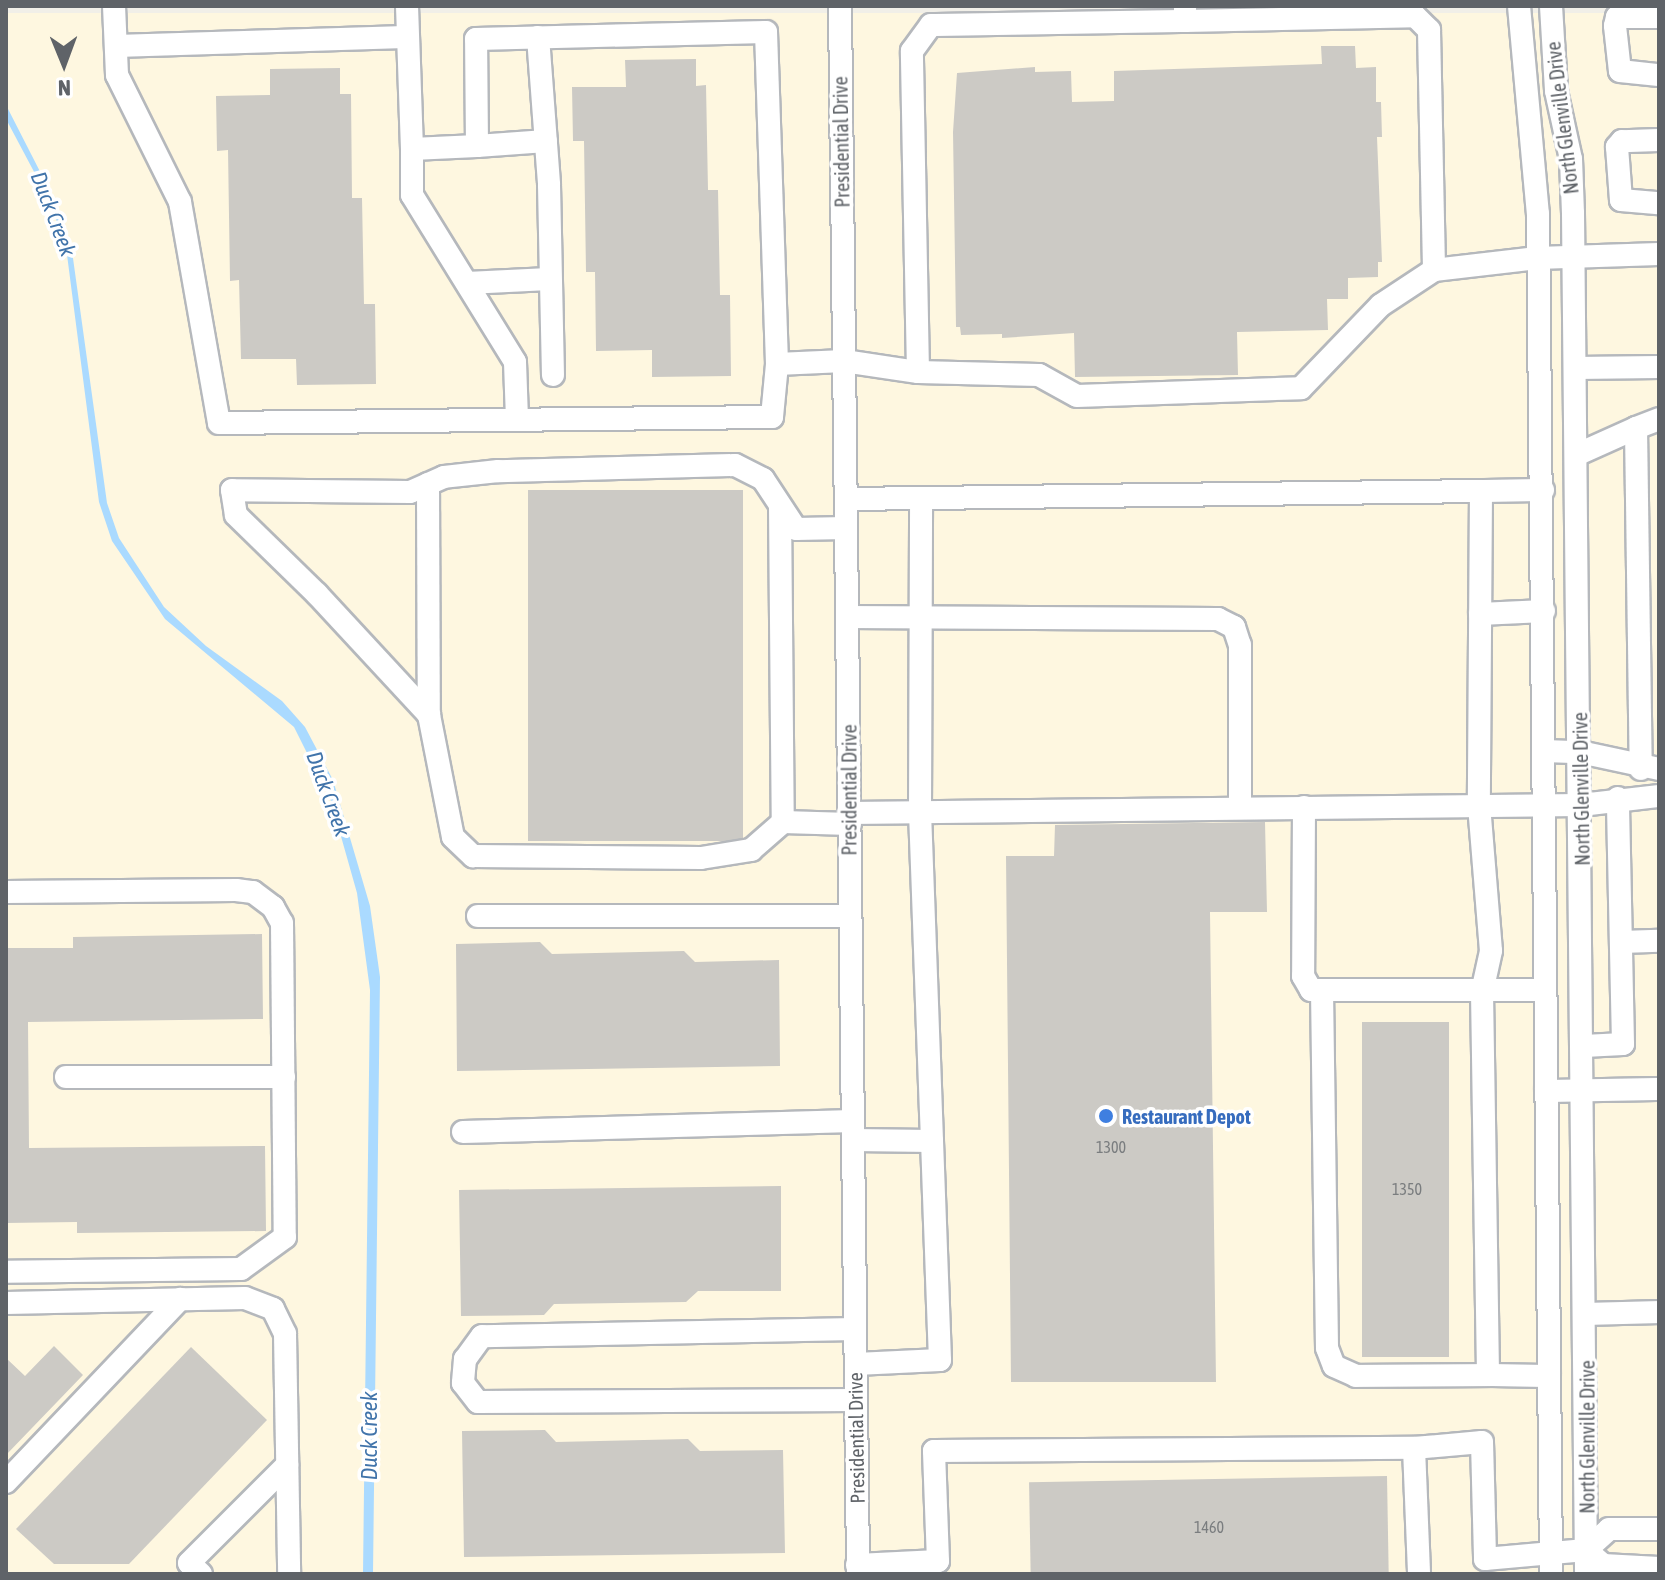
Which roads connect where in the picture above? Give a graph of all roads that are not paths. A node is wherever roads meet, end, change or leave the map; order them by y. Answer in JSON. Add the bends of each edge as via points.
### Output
{"nodes":[{"id":1,"x":114,"y":6,"type":"edge"},
{"id":2,"x":407,"y":6,"type":"edge"},
{"id":3,"x":840,"y":6,"type":"edge"},
{"id":4,"x":1519,"y":6,"type":"edge"},
{"id":5,"x":1551,"y":6,"type":"edge"},
{"id":6,"x":1185,"y":14,"type":"edge"},
{"id":7,"x":1659,"y":17,"type":"edge"},
{"id":8,"x":405,"y":37,"type":"junction"},
{"id":9,"x":538,"y":37,"type":"junction"},
{"id":10,"x":116,"y":46,"type":"junction"},
{"id":11,"x":1659,"y":75,"type":"edge"},
{"id":12,"x":1659,"y":140,"type":"edge"},
{"id":13,"x":546,"y":141,"type":"junction"},
{"id":14,"x":477,"y":146,"type":"junction"},
{"id":15,"x":412,"y":149,"type":"junction"},
{"id":16,"x":1659,"y":203,"type":"edge"},
{"id":17,"x":1659,"y":254,"type":"edge"},
{"id":18,"x":1574,"y":256,"type":"junction"},
{"id":19,"x":1537,"y":258,"type":"junction"},
{"id":20,"x":1434,"y":270,"type":"junction"},
{"id":21,"x":549,"y":279,"type":"junction"},
{"id":22,"x":467,"y":283,"type":"junction"},
{"id":23,"x":844,"y":361,"type":"junction"},
{"id":24,"x":777,"y":364,"type":"junction"},
{"id":25,"x":1659,"y":367,"type":"edge"},
{"id":26,"x":1575,"y":368,"type":"junction"},
{"id":27,"x":918,"y":372,"type":"junction"},
{"id":28,"x":553,"y":375,"type":"dead end"},
{"id":29,"x":1659,"y":419,"type":"edge"},
{"id":30,"x":517,"y":420,"type":"junction"},
{"id":31,"x":1636,"y":428,"type":"junction"},
{"id":32,"x":1576,"y":455,"type":"junction"},
{"id":33,"x":428,"y":484,"type":"junction"},
{"id":34,"x":1543,"y":490,"type":"junction"},
{"id":35,"x":1481,"y":491,"type":"junction"},
{"id":36,"x":921,"y":498,"type":"junction"},
{"id":37,"x":846,"y":499,"type":"junction"},
{"id":38,"x":780,"y":506,"type":"junction"},
{"id":39,"x":846,"y":528,"type":"junction"},
{"id":40,"x":1544,"y":611,"type":"junction"},
{"id":41,"x":1480,"y":614,"type":"junction"},
{"id":42,"x":920,"y":616,"type":"junction"},
{"id":43,"x":847,"y":617,"type":"junction"},
{"id":44,"x":429,"y":715,"type":"junction"},
{"id":45,"x":1544,"y":751,"type":"junction"},
{"id":46,"x":1580,"y":752,"type":"junction"},
{"id":47,"x":1650,"y":769,"type":"edge"},
{"id":48,"x":1659,"y":796,"type":"edge"},
{"id":49,"x":1618,"y":798,"type":"junction"},
{"id":50,"x":1479,"y":805,"type":"junction"},
{"id":51,"x":1544,"y":805,"type":"junction"},
{"id":52,"x":1581,"y":805,"type":"junction"},
{"id":53,"x":1304,"y":807,"type":"junction"},
{"id":54,"x":1240,"y":808,"type":"junction"},
{"id":55,"x":920,"y":812,"type":"junction"},
{"id":56,"x":850,"y":818,"type":"junction"},
{"id":57,"x":783,"y":822,"type":"junction"},
{"id":58,"x":6,"y":892,"type":"edge"},
{"id":59,"x":478,"y":916,"type":"dead end"},
{"id":60,"x":850,"y":916,"type":"junction"},
{"id":61,"x":1659,"y":941,"type":"edge"},
{"id":62,"x":1621,"y":942,"type":"junction"},
{"id":63,"x":1322,"y":990,"type":"junction"},
{"id":64,"x":1545,"y":990,"type":"junction"},
{"id":65,"x":1482,"y":992,"type":"junction"},
{"id":66,"x":1584,"y":1046,"type":"junction"},
{"id":67,"x":66,"y":1077,"type":"dead end"},
{"id":68,"x":284,"y":1077,"type":"junction"},
{"id":69,"x":1659,"y":1089,"type":"edge"},
{"id":70,"x":1585,"y":1090,"type":"junction"},
{"id":71,"x":1546,"y":1091,"type":"junction"},
{"id":72,"x":853,"y":1131,"type":"junction"},
{"id":73,"x":463,"y":1132,"type":"dead end"},
{"id":74,"x":932,"y":1141,"type":"junction"},
{"id":75,"x":6,"y":1272,"type":"edge"},
{"id":76,"x":180,"y":1299,"type":"junction"},
{"id":77,"x":6,"y":1303,"type":"edge"},
{"id":78,"x":1659,"y":1312,"type":"edge"},
{"id":79,"x":1586,"y":1314,"type":"junction"},
{"id":80,"x":855,"y":1329,"type":"junction"},
{"id":81,"x":856,"y":1364,"type":"junction"},
{"id":82,"x":1488,"y":1375,"type":"junction"},
{"id":83,"x":1549,"y":1376,"type":"junction"},
{"id":84,"x":856,"y":1400,"type":"junction"},
{"id":85,"x":1414,"y":1448,"type":"junction"},
{"id":86,"x":287,"y":1465,"type":"junction"},
{"id":87,"x":6,"y":1482,"type":"edge"},
{"id":88,"x":1659,"y":1529,"type":"edge"},
{"id":89,"x":1550,"y":1550,"type":"junction"},
{"id":90,"x":1586,"y":1550,"type":"junction"},
{"id":91,"x":1486,"y":1566,"type":"edge"},
{"id":92,"x":938,"y":1567,"type":"edge"},
{"id":93,"x":1659,"y":1568,"type":"edge"},
{"id":94,"x":858,"y":1569,"type":"edge"},
{"id":95,"x":1633,"y":1571,"type":"edge"},
{"id":96,"x":201,"y":1574,"type":"edge"},
{"id":97,"x":289,"y":1574,"type":"edge"},
{"id":98,"x":1419,"y":1574,"type":"edge"},
{"id":99,"x":1551,"y":1574,"type":"edge"},
{"id":100,"x":1586,"y":1574,"type":"edge"}],
"edges":[{"from":1,"to":10,"type":"street"},
{"from":2,"to":8,"type":"street"},
{"from":3,"to":23,"type":"street","name":"Presidential Drive"},
{"from":4,"to":19,"type":"street","name":"North Glenville Drive"},
{"from":5,"to":18,"type":"street","name":"North Glenville Drive","via":[[1556,91],[1571,159]]},
{"from":6,"to":20,"type":"street","via":[[1415,16],[1429,30]]},
{"from":6,"to":27,"type":"street","via":[[931,25],[912,51]]},
{"from":7,"to":11,"type":"street","via":[[1617,17],[1615,26],[1620,71]]},
{"from":8,"to":10,"type":"street"},
{"from":8,"to":15,"type":"street"},
{"from":9,"to":13,"type":"street"},
{"from":9,"to":14,"type":"street","via":[[476,39]]},
{"from":9,"to":24,"type":"street","via":[[766,32]]},
{"from":10,"to":30,"type":"street","via":[[117,75],[180,202],[219,423]]},
{"from":12,"to":16,"type":"street","via":[[1622,141],[1617,147],[1621,200]]},
{"from":13,"to":14,"type":"street"},
{"from":13,"to":21,"type":"street"},
{"from":14,"to":15,"type":"street"},
{"from":15,"to":22,"type":"street","via":[[412,195]]},
{"from":17,"to":18,"type":"street"},
{"from":18,"to":19,"type":"street"},
{"from":18,"to":26,"type":"street","name":"North Glenville Drive"},
{"from":19,"to":20,"type":"street"},
{"from":19,"to":34,"type":"street","name":"North Glenville Drive"},
{"from":20,"to":27,"type":"street","via":[[1381,305],[1301,388],[1077,396],[1039,375]]},
{"from":21,"to":22,"type":"street"},
{"from":21,"to":28,"type":"street"},
{"from":22,"to":30,"type":"street","via":[[515,362]]},
{"from":23,"to":24,"type":"street"},
{"from":23,"to":27,"type":"street"},
{"from":23,"to":37,"type":"street","name":"Presidential Drive"},
{"from":24,"to":30,"type":"street","via":[[772,417]]},
{"from":25,"to":26,"type":"street"},
{"from":26,"to":32,"type":"street","name":"North Glenville Drive"},
{"from":29,"to":31,"type":"street"},
{"from":31,"to":32,"type":"street"},
{"from":31,"to":47,"type":"street"},
{"from":32,"to":46,"type":"street","name":"North Glenville Drive"},
{"from":33,"to":38,"type":"street","via":[[498,471],[735,465],[763,479]]},
{"from":33,"to":44,"type":"street"},
{"from":33,"to":44,"type":"street","via":[[410,492],[232,490],[236,515]]},
{"from":34,"to":35,"type":"street"},
{"from":34,"to":40,"type":"street","name":"North Glenville Drive"},
{"from":35,"to":36,"type":"street"},
{"from":35,"to":41,"type":"street"},
{"from":36,"to":37,"type":"street"},
{"from":36,"to":42,"type":"street"},
{"from":37,"to":39,"type":"street","name":"Presidential Drive"},
{"from":38,"to":39,"type":"street","via":[[796,529]]},
{"from":38,"to":57,"type":"street"},
{"from":39,"to":43,"type":"street","name":"Presidential Drive"},
{"from":40,"to":41,"type":"street"},
{"from":40,"to":45,"type":"street","name":"North Glenville Drive"},
{"from":41,"to":50,"type":"street"},
{"from":42,"to":43,"type":"street"},
{"from":42,"to":54,"type":"street","via":[[1218,619],[1234,627],[1240,645]]},
{"from":42,"to":55,"type":"street"},
{"from":43,"to":56,"type":"street","name":"Presidential Drive"},
{"from":44,"to":57,"type":"street","via":[[453,837],[473,856],[701,858],[751,850]]},
{"from":45,"to":46,"type":"street"},
{"from":45,"to":51,"type":"street","name":"North Glenville Drive"},
{"from":46,"to":47,"type":"street"},
{"from":46,"to":52,"type":"street","name":"North Glenville Drive"},
{"from":48,"to":49,"type":"street"},
{"from":49,"to":52,"type":"street"},
{"from":49,"to":62,"type":"street"},
{"from":50,"to":51,"type":"street"},
{"from":50,"to":53,"type":"street"},
{"from":50,"to":65,"type":"street","via":[[1491,951]]},
{"from":51,"to":52,"type":"street"},
{"from":51,"to":64,"type":"street","name":"North Glenville Drive"},
{"from":52,"to":66,"type":"street","name":"North Glenville Drive"},
{"from":53,"to":54,"type":"street"},
{"from":53,"to":63,"type":"street","via":[[1303,976],[1311,990]]},
{"from":54,"to":55,"type":"street"},
{"from":55,"to":56,"type":"street"},
{"from":55,"to":74,"type":"street"},
{"from":56,"to":57,"type":"street"},
{"from":56,"to":60,"type":"street","name":"Presidential Drive"},
{"from":58,"to":68,"type":"street","via":[[236,890],[264,898],[282,923]]},
{"from":59,"to":60,"type":"street"},
{"from":60,"to":72,"type":"street","name":"Presidential Drive"},
{"from":61,"to":62,"type":"street"},
{"from":62,"to":66,"type":"street","via":[[1623,1044]]},
{"from":63,"to":65,"type":"street"},
{"from":63,"to":82,"type":"street","via":[[1327,1348],[1334,1366],[1356,1376]]},
{"from":64,"to":65,"type":"street"},
{"from":64,"to":71,"type":"street","name":"North Glenville Drive"},
{"from":65,"to":82,"type":"street"},
{"from":66,"to":70,"type":"street","name":"North Glenville Drive"},
{"from":67,"to":68,"type":"street"},
{"from":68,"to":75,"type":"street","via":[[285,1237],[241,1269]]},
{"from":69,"to":70,"type":"street"},
{"from":70,"to":71,"type":"street"},
{"from":70,"to":79,"type":"street","name":"North Glenville Drive"},
{"from":71,"to":83,"type":"street","name":"North Glenville Drive"},
{"from":72,"to":73,"type":"street"},
{"from":72,"to":74,"type":"street"},
{"from":72,"to":80,"type":"street","name":"Presidential Drive"},
{"from":74,"to":81,"type":"street","via":[[940,1360]]},
{"from":76,"to":77,"type":"street"},
{"from":76,"to":86,"type":"street","via":[[255,1299],[279,1317],[285,1334]]},
{"from":76,"to":87,"type":"street"},
{"from":78,"to":79,"type":"street"},
{"from":79,"to":90,"type":"street","name":"North Glenville Drive"},
{"from":80,"to":81,"type":"street","name":"Presidential Drive"},
{"from":80,"to":84,"type":"street","via":[[482,1336],[465,1359],[463,1383],[478,1402]]},
{"from":81,"to":84,"type":"street","name":"Presidential Drive"},
{"from":82,"to":83,"type":"street"},
{"from":83,"to":89,"type":"street","name":"North Glenville Drive"},
{"from":84,"to":94,"type":"street","name":"Presidential Drive"},
{"from":85,"to":91,"type":"street","via":[[1482,1442]]},
{"from":85,"to":92,"type":"street","via":[[934,1451]]},
{"from":85,"to":98,"type":"street"},
{"from":86,"to":96,"type":"street","via":[[189,1563]]},
{"from":86,"to":97,"type":"street"},
{"from":88,"to":90,"type":"street","via":[[1609,1529]]},
{"from":89,"to":90,"type":"street"},
{"from":89,"to":91,"type":"street"},
{"from":89,"to":99,"type":"street","name":"North Glenville Drive"},
{"from":90,"to":95,"type":"street","via":[[1603,1565]]},
{"from":90,"to":100,"type":"street","name":"North Glenville Drive"},
{"from":92,"to":94,"type":"street"},
{"from":93,"to":95,"type":"street"}]}
